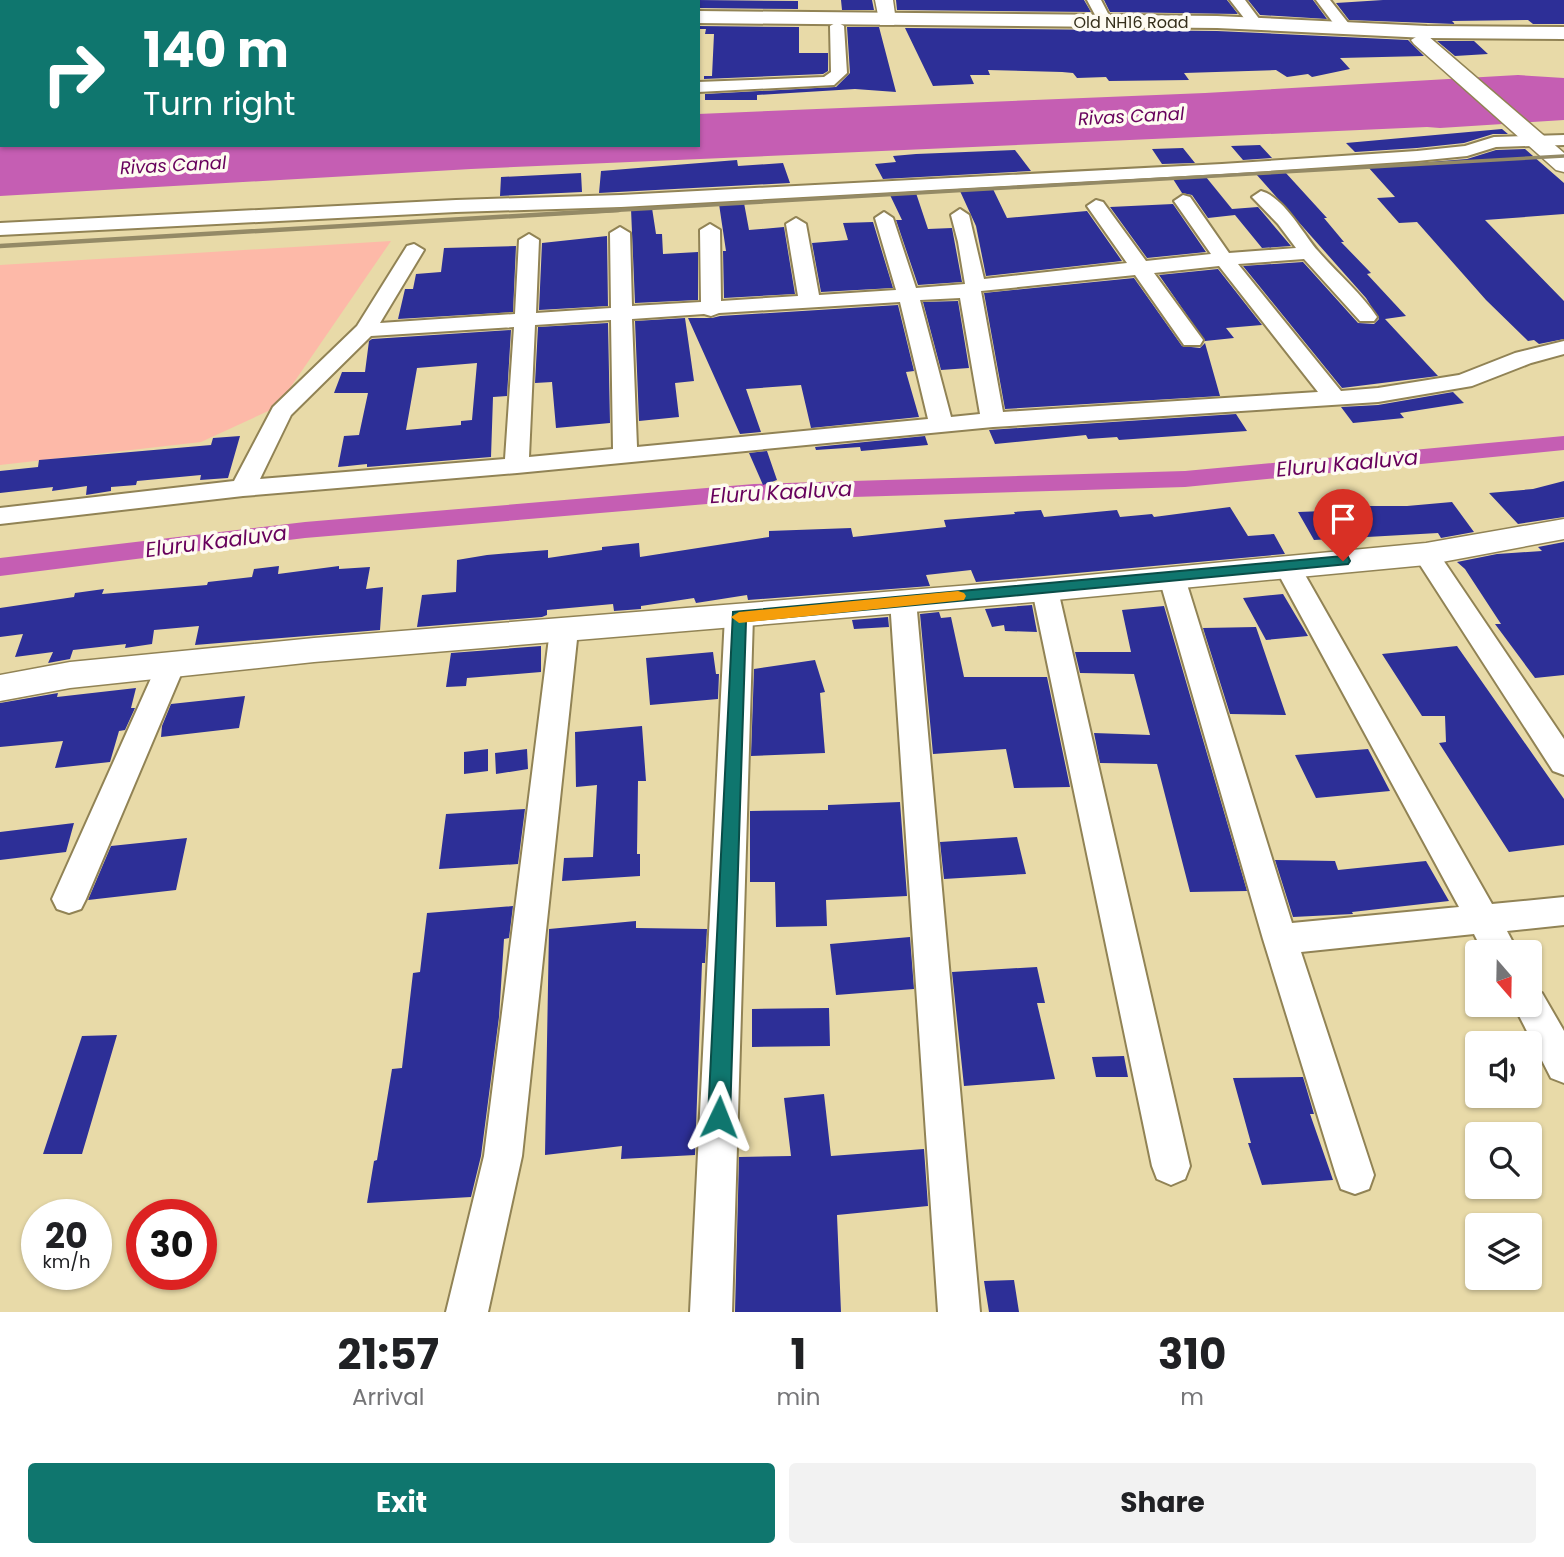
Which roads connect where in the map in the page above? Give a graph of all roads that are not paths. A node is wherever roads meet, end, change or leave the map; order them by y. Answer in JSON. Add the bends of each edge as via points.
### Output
{"nodes":[{"id":1,"x":1094,"y":0,"type":"edge"},
{"id":2,"x":1237,"y":0,"type":"edge"},
{"id":3,"x":1324,"y":0,"type":"edge"},
{"id":4,"x":1335,"y":0,"type":"edge"},
{"id":5,"x":885,"y":10,"type":"edge"},
{"id":6,"x":700,"y":17,"type":"edge"},
{"id":7,"x":700,"y":23,"type":"edge"},
{"id":8,"x":1106,"y":23,"type":"junction"},
{"id":9,"x":1256,"y":24,"type":"junction"},
{"id":10,"x":837,"y":26,"type":"junction"},
{"id":11,"x":1345,"y":29,"type":"junction"},
{"id":12,"x":1564,"y":33,"type":"edge"},
{"id":13,"x":1421,"y":40,"type":"junction"},
{"id":14,"x":1564,"y":40,"type":"edge"},
{"id":15,"x":700,"y":87,"type":"edge"},
{"id":16,"x":1531,"y":135,"type":"junction"},
{"id":17,"x":1564,"y":140,"type":"edge"},
{"id":18,"x":1564,"y":165,"type":"edge"},
{"id":19,"x":1261,"y":197,"type":"dead end"},
{"id":20,"x":1182,"y":201,"type":"dead end"},
{"id":21,"x":1096,"y":206,"type":"dead end"},
{"id":22,"x":960,"y":215,"type":"dead end"},
{"id":23,"x":884,"y":218,"type":"dead end"},
{"id":24,"x":796,"y":224,"type":"dead end"},
{"id":25,"x":0,"y":229,"type":"edge"},
{"id":26,"x":710,"y":230,"type":"dead end"},
{"id":27,"x":620,"y":233,"type":"dead end"},
{"id":28,"x":528,"y":240,"type":"dead end"},
{"id":29,"x":414,"y":250,"type":"dead end"},
{"id":30,"x":1309,"y":253,"type":"junction"},
{"id":31,"x":1224,"y":259,"type":"junction"},
{"id":32,"x":1143,"y":269,"type":"junction"},
{"id":33,"x":972,"y":288,"type":"junction"},
{"id":34,"x":907,"y":296,"type":"junction"},
{"id":35,"x":810,"y":303,"type":"junction"},
{"id":36,"x":711,"y":310,"type":"junction"},
{"id":37,"x":620,"y":315,"type":"junction"},
{"id":38,"x":1367,"y":317,"type":"dead end"},
{"id":39,"x":524,"y":320,"type":"junction"},
{"id":40,"x":365,"y":330,"type":"junction"},
{"id":41,"x":1192,"y":340,"type":"dead end"},
{"id":42,"x":1564,"y":347,"type":"edge"},
{"id":43,"x":1333,"y":396,"type":"junction"},
{"id":44,"x":993,"y":419,"type":"junction"},
{"id":45,"x":941,"y":425,"type":"junction"},
{"id":46,"x":625,"y":455,"type":"junction"},
{"id":47,"x":517,"y":466,"type":"junction"},
{"id":48,"x":243,"y":488,"type":"junction"},
{"id":49,"x":0,"y":516,"type":"edge"},
{"id":50,"x":1564,"y":529,"type":"edge"},
{"id":51,"x":1426,"y":554,"type":"junction"},
{"id":52,"x":1287,"y":566,"type":"junction"},
{"id":53,"x":1172,"y":578,"type":"junction"},
{"id":54,"x":1045,"y":590,"type":"junction"},
{"id":55,"x":903,"y":600,"type":"junction"},
{"id":56,"x":739,"y":616,"type":"junction"},
{"id":57,"x":565,"y":630,"type":"junction"},
{"id":58,"x":171,"y":665,"type":"junction"},
{"id":59,"x":0,"y":688,"type":"edge"},
{"id":60,"x":1564,"y":764,"type":"edge"},
{"id":61,"x":69,"y":899,"type":"dead end"},
{"id":62,"x":1564,"y":911,"type":"edge"},
{"id":63,"x":1482,"y":918,"type":"junction"},
{"id":64,"x":1280,"y":939,"type":"junction"},
{"id":65,"x":1494,"y":940,"type":"edge"},
{"id":66,"x":1537,"y":1017,"type":"edge"},
{"id":67,"x":1564,"y":1066,"type":"edge"},
{"id":68,"x":1171,"y":1166,"type":"dead end"},
{"id":69,"x":1355,"y":1175,"type":"dead end"},
{"id":70,"x":467,"y":1312,"type":"edge"},
{"id":71,"x":711,"y":1312,"type":"edge"},
{"id":72,"x":959,"y":1312,"type":"edge"}],
"edges":[{"from":1,"to":8,"type":"street"},
{"from":2,"to":9,"type":"street"},
{"from":3,"to":4,"type":"street"},
{"from":3,"to":11,"type":"street"},
{"from":5,"to":6,"type":"main road","name":"Old NH16 Road"},
{"from":5,"to":8,"type":"main road","name":"Old NH16 Road"},
{"from":7,"to":10,"type":"main road","name":"Old NH16 Road"},
{"from":8,"to":9,"type":"main road","name":"Old NH16 Road"},
{"from":9,"to":11,"type":"main road","name":"Old NH16 Road"},
{"from":10,"to":13,"type":"main road","name":"Old NH16 Road","via":[[1197,29]]},
{"from":10,"to":15,"type":"street","via":[[839,73],[828,82]]},
{"from":11,"to":12,"type":"main road","name":"Old NH16 Road"},
{"from":13,"to":14,"type":"main road","name":"Old NH16 Road"},
{"from":13,"to":16,"type":"street"},
{"from":16,"to":17,"type":"street"},
{"from":16,"to":18,"type":"street"},
{"from":16,"to":25,"type":"street","via":[[1467,151],[1235,168]]},
{"from":19,"to":30,"type":"street"},
{"from":20,"to":31,"type":"street"},
{"from":21,"to":32,"type":"street"},
{"from":22,"to":33,"type":"street"},
{"from":23,"to":34,"type":"street"},
{"from":24,"to":35,"type":"street"},
{"from":26,"to":36,"type":"street"},
{"from":27,"to":37,"type":"street"},
{"from":28,"to":39,"type":"street"},
{"from":29,"to":40,"type":"street"},
{"from":30,"to":31,"type":"street"},
{"from":30,"to":38,"type":"street"},
{"from":31,"to":32,"type":"street"},
{"from":31,"to":43,"type":"street"},
{"from":32,"to":33,"type":"street"},
{"from":32,"to":41,"type":"street"},
{"from":33,"to":34,"type":"street"},
{"from":33,"to":44,"type":"street"},
{"from":34,"to":35,"type":"street"},
{"from":34,"to":45,"type":"street"},
{"from":35,"to":36,"type":"street"},
{"from":36,"to":37,"type":"street"},
{"from":37,"to":39,"type":"street"},
{"from":37,"to":46,"type":"street"},
{"from":39,"to":40,"type":"street"},
{"from":39,"to":47,"type":"street"},
{"from":40,"to":48,"type":"street","via":[[281,412]]},
{"from":42,"to":43,"type":"street","via":[[1464,381],[1378,395]]},
{"from":43,"to":44,"type":"street"},
{"from":44,"to":45,"type":"street"},
{"from":45,"to":46,"type":"street"},
{"from":46,"to":47,"type":"street"},
{"from":47,"to":48,"type":"street"},
{"from":48,"to":49,"type":"street"},
{"from":50,"to":51,"type":"street"},
{"from":51,"to":52,"type":"street"},
{"from":51,"to":60,"type":"street"},
{"from":52,"to":53,"type":"street"},
{"from":52,"to":63,"type":"street"},
{"from":53,"to":54,"type":"street"},
{"from":53,"to":64,"type":"street"},
{"from":54,"to":55,"type":"street"},
{"from":54,"to":68,"type":"street"},
{"from":55,"to":56,"type":"street"},
{"from":55,"to":72,"type":"street"},
{"from":56,"to":57,"type":"street"},
{"from":56,"to":71,"type":"street"},
{"from":57,"to":58,"type":"street"},
{"from":57,"to":70,"type":"street","via":[[503,1156]]},
{"from":58,"to":59,"type":"street","via":[[70,675]]},
{"from":58,"to":61,"type":"street"},
{"from":62,"to":63,"type":"street"},
{"from":63,"to":64,"type":"street"},
{"from":63,"to":65,"type":"street"},
{"from":64,"to":69,"type":"street"},
{"from":66,"to":67,"type":"street"}]}
